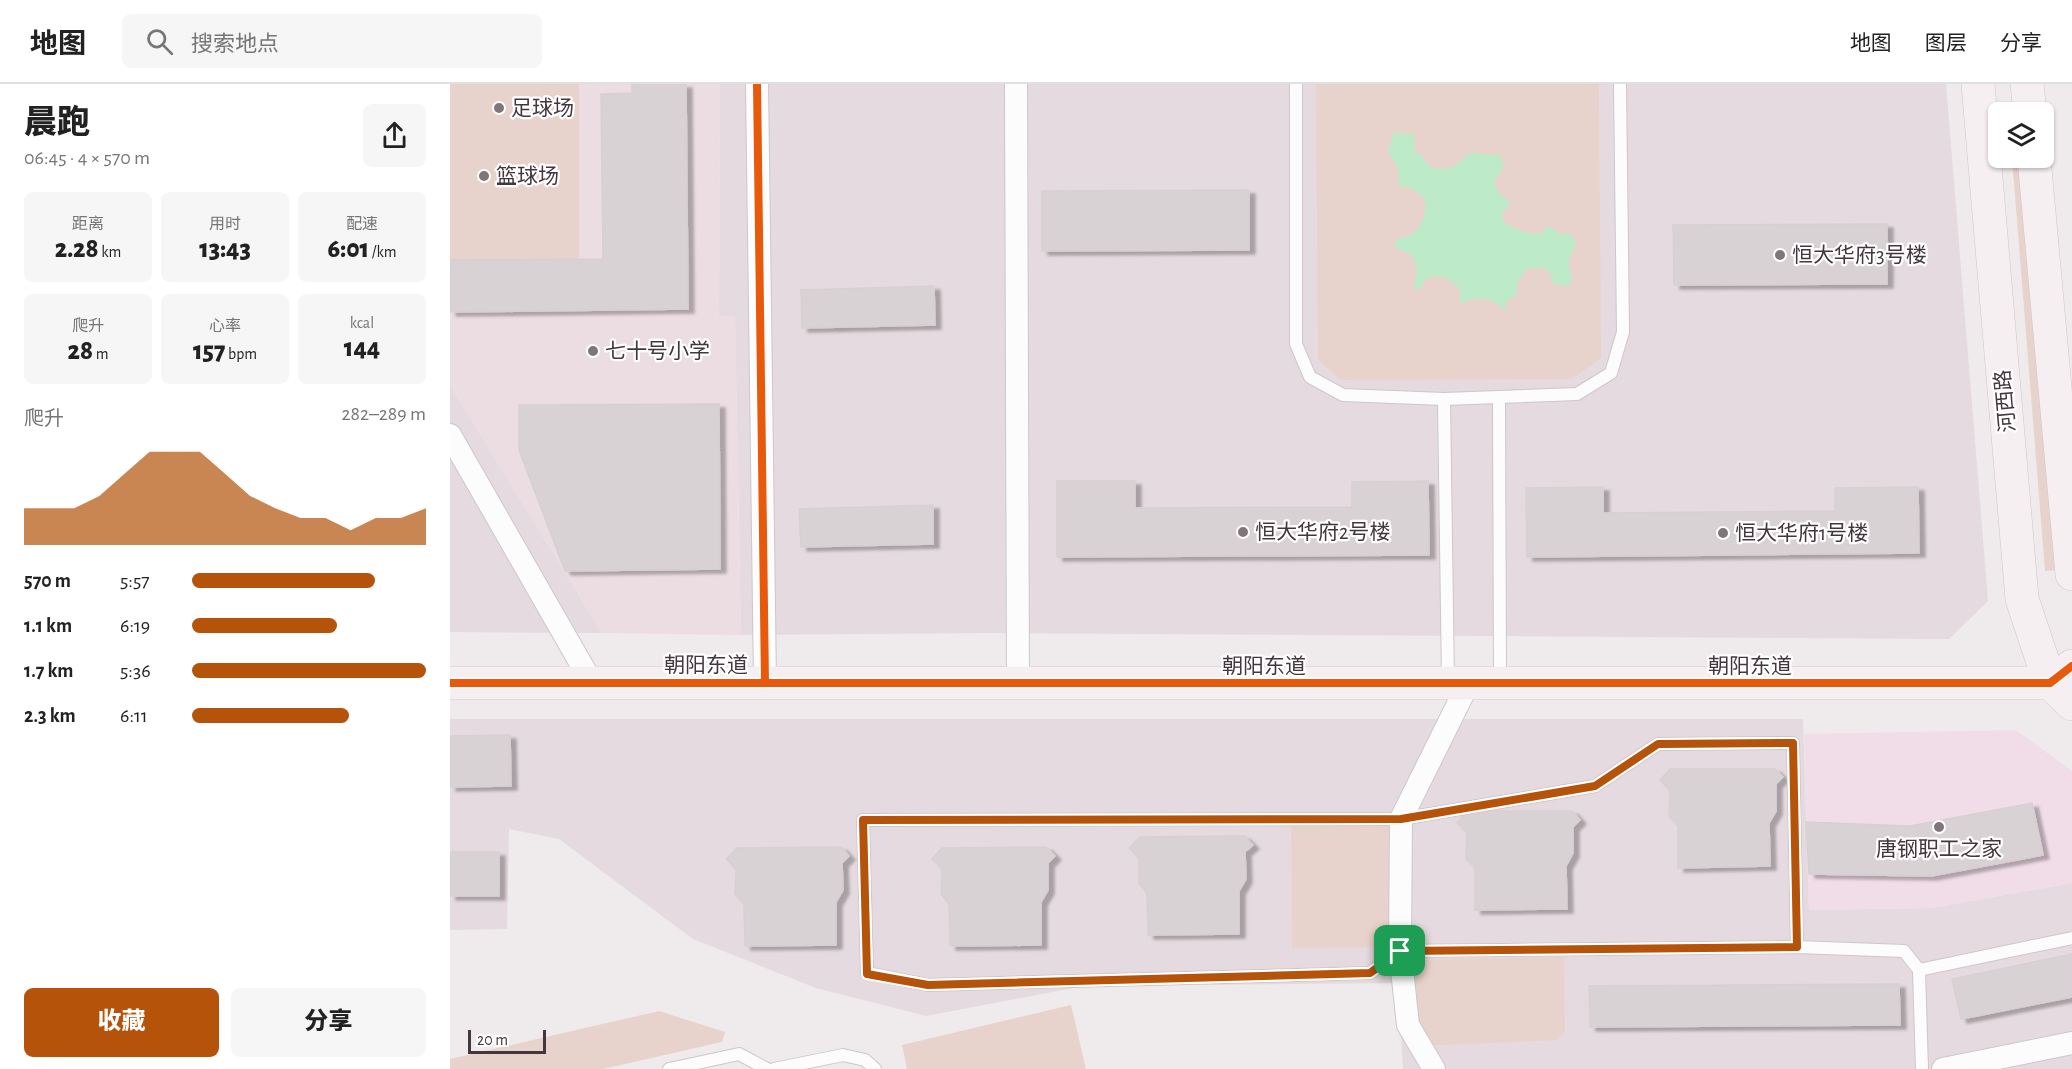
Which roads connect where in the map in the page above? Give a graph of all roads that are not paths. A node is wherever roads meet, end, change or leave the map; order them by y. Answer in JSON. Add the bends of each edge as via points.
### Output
{"nodes":[{"id":1,"x":757,"y":84,"type":"edge"},
{"id":2,"x":1016,"y":84,"type":"edge"},
{"id":3,"x":1296,"y":84,"type":"edge"},
{"id":4,"x":1620,"y":84,"type":"edge"},
{"id":5,"x":1978,"y":84,"type":"edge"},
{"id":6,"x":2028,"y":84,"type":"edge"},
{"id":7,"x":2029,"y":102,"type":"edge"},
{"id":8,"x":2035,"y":168,"type":"edge"},
{"id":9,"x":1499,"y":397,"type":"junction"},
{"id":10,"x":1444,"y":399,"type":"junction"},
{"id":11,"x":450,"y":435,"type":"edge"},
{"id":12,"x":2072,"y":574,"type":"edge"},
{"id":13,"x":450,"y":683,"type":"edge"},
{"id":14,"x":592,"y":683,"type":"junction"},
{"id":15,"x":765,"y":683,"type":"junction"},
{"id":16,"x":1018,"y":683,"type":"junction"},
{"id":17,"x":1458,"y":684,"type":"junction"},
{"id":18,"x":1500,"y":684,"type":"junction"},
{"id":19,"x":2065,"y":684,"type":"edge"},
{"id":20,"x":1401,"y":819,"type":"junction"},
{"id":21,"x":2072,"y":938,"type":"edge"},
{"id":22,"x":1797,"y":947,"type":"junction"},
{"id":23,"x":1400,"y":951,"type":"junction"},
{"id":24,"x":1919,"y":970,"type":"junction"},
{"id":25,"x":2072,"y":1043,"type":"edge"},
{"id":26,"x":669,"y":1069,"type":"edge"},
{"id":27,"x":767,"y":1069,"type":"edge"},
{"id":28,"x":774,"y":1069,"type":"edge"},
{"id":29,"x":875,"y":1069,"type":"edge"},
{"id":30,"x":1434,"y":1069,"type":"edge"},
{"id":31,"x":1922,"y":1069,"type":"edge"},
{"id":32,"x":1942,"y":1069,"type":"edge"}],
"edges":[{"from":1,"to":15,"type":"street"},
{"from":2,"to":16,"type":"street"},
{"from":3,"to":10,"type":"lane","via":[[1296,344],[1310,376],[1343,395]]},
{"from":4,"to":9,"type":"lane","via":[[1623,332],[1611,374],[1577,394]]},
{"from":5,"to":19,"type":"street","name":"河西路","via":[[2022,598]]},
{"from":6,"to":7,"type":"street"},
{"from":8,"to":12,"type":"street"},
{"from":9,"to":10,"type":"lane"},
{"from":9,"to":18,"type":"lane"},
{"from":10,"to":17,"type":"lane"},
{"from":11,"to":14,"type":"street"},
{"from":13,"to":14,"type":"street","name":"朝阳东道"},
{"from":14,"to":15,"type":"street","name":"朝阳东道"},
{"from":15,"to":16,"type":"street","name":"朝阳东道"},
{"from":16,"to":17,"type":"street","name":"朝阳东道"},
{"from":17,"to":18,"type":"street","name":"朝阳东道"},
{"from":17,"to":20,"type":"street"},
{"from":18,"to":19,"type":"street","name":"朝阳东道"},
{"from":20,"to":22,"type":"lane","via":[[1595,786],[1658,744],[1793,743]]},
{"from":20,"to":23,"type":"street"},
{"from":20,"to":23,"type":"lane","via":[[863,820],[867,974],[928,985],[1370,973]]},
{"from":21,"to":24,"type":"lane"},
{"from":22,"to":23,"type":"lane"},
{"from":22,"to":24,"type":"lane","via":[[1904,951]]},
{"from":23,"to":30,"type":"street","via":[[1408,1025]]},
{"from":24,"to":31,"type":"lane"},
{"from":25,"to":32,"type":"street"},
{"from":26,"to":27,"type":"lane","via":[[739,1054]]},
{"from":28,"to":29,"type":"lane","via":[[843,1055],[865,1060]]}]}
